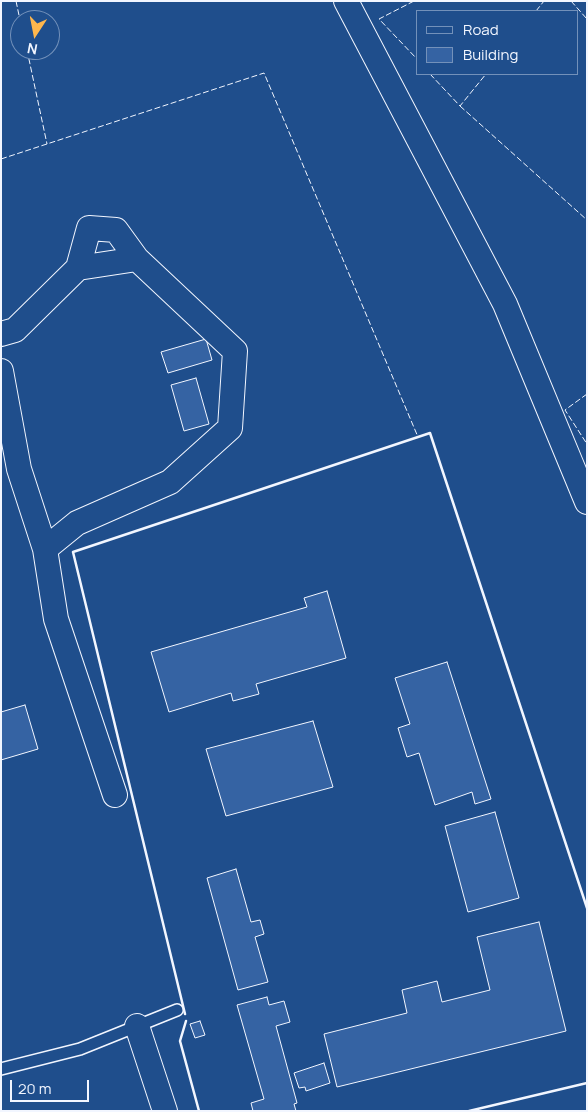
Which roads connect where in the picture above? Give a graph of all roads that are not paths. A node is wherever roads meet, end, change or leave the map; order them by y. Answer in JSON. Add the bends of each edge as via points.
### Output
{"nodes":[{"id":1,"x":346,"y":1,"type":"edge"},
{"id":2,"x":138,"y":259,"type":"junction"},
{"id":3,"x":78,"y":268,"type":"junction"},
{"id":4,"x":1,"y":334,"type":"edge"},
{"id":5,"x":1,"y":371,"type":"edge"},
{"id":6,"x":587,"y":502,"type":"edge"},
{"id":7,"x":45,"y":549,"type":"junction"},
{"id":8,"x":115,"y":795,"type":"dead end"},
{"id":9,"x":177,"y":1010,"type":"dead end"},
{"id":10,"x":137,"y":1026,"type":"junction"},
{"id":11,"x":1,"y":1069,"type":"edge"},
{"id":12,"x":164,"y":1111,"type":"edge"}],
"edges":[{"from":1,"to":6,"type":"street","via":[[505,304]]},
{"from":2,"to":3,"type":"street"},
{"from":2,"to":3,"type":"street","via":[[116,230],[89,228]]},
{"from":2,"to":7,"type":"street","via":[[235,351],[230,428],[170,482],[77,523]]},
{"from":3,"to":4,"type":"street","via":[[15,330]]},
{"from":5,"to":7,"type":"street","via":[[19,469]]},
{"from":7,"to":8,"type":"street","via":[[56,619]]},
{"from":9,"to":10,"type":"lane"},
{"from":10,"to":11,"type":"lane","via":[[80,1049]]},
{"from":10,"to":12,"type":"street"}]}
